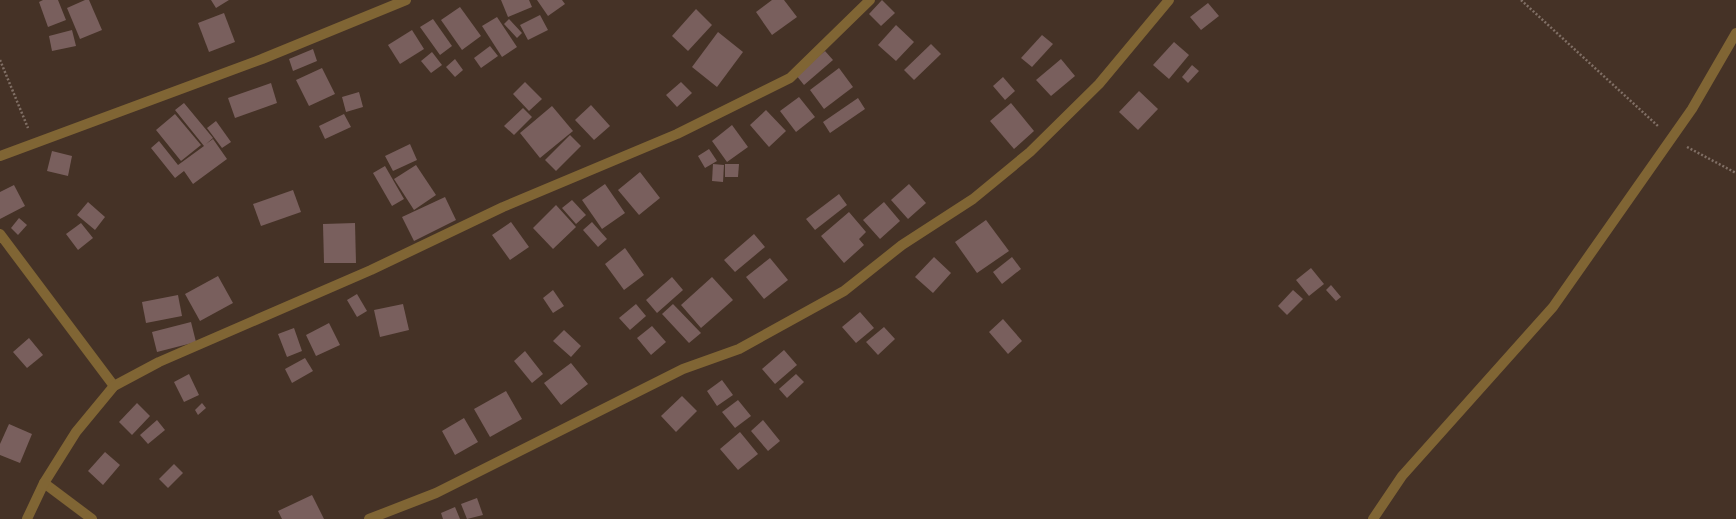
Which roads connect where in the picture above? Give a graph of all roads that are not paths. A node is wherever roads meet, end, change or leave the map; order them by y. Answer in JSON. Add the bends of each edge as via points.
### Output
{"nodes":[{"id":1,"x":406,"y":0,"type":"edge"},
{"id":2,"x":870,"y":0,"type":"edge"},
{"id":3,"x":1169,"y":0,"type":"edge"},
{"id":4,"x":1736,"y":33,"type":"edge"},
{"id":5,"x":0,"y":156,"type":"edge"},
{"id":6,"x":0,"y":234,"type":"edge"},
{"id":7,"x":114,"y":386,"type":"junction"},
{"id":8,"x":44,"y":482,"type":"junction"},
{"id":9,"x":28,"y":519,"type":"edge"},
{"id":10,"x":92,"y":519,"type":"edge"},
{"id":11,"x":369,"y":519,"type":"edge"},
{"id":12,"x":1374,"y":519,"type":"edge"}],
"edges":[{"from":1,"to":5,"type":"street","via":[[262,60]]},
{"from":2,"to":7,"type":"street","via":[[790,78],[677,134],[503,207],[372,270],[159,362]]},
{"from":3,"to":11,"type":"street","via":[[1099,84],[1030,152],[973,199],[902,245],[844,290],[740,349],[683,369],[436,493]]},
{"from":4,"to":12,"type":"street","via":[[1692,109],[1553,307],[1402,476]]},
{"from":6,"to":7,"type":"street"},
{"from":7,"to":8,"type":"street","via":[[76,432]]},
{"from":8,"to":9,"type":"street"},
{"from":8,"to":10,"type":"street"}]}
